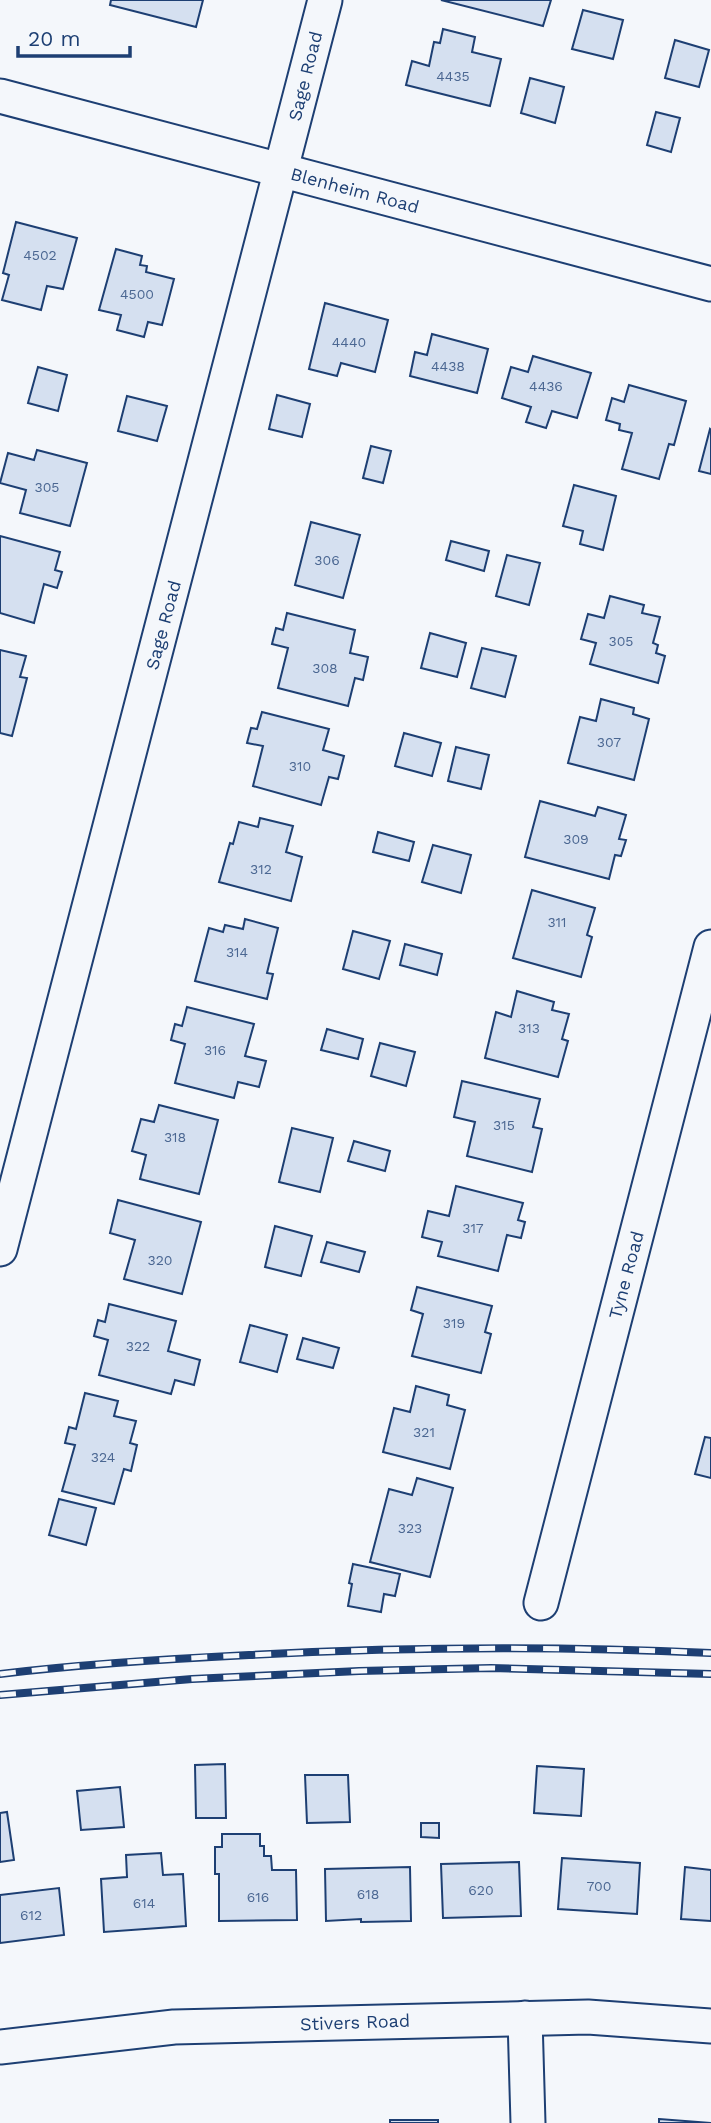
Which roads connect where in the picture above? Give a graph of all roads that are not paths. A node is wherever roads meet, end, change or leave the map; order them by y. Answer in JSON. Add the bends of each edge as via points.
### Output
{"nodes":[{"id":1,"x":325,"y":0,"type":"edge"},
{"id":2,"x":0,"y":96,"type":"edge"},
{"id":3,"x":281,"y":171,"type":"junction"},
{"id":4,"x":711,"y":284,"type":"edge"},
{"id":5,"x":711,"y":947,"type":"edge"},
{"id":6,"x":0,"y":1249,"type":"edge"},
{"id":7,"x":541,"y":1603,"type":"dead end"},
{"id":8,"x":525,"y":2018,"type":"junction"},
{"id":9,"x":711,"y":2026,"type":"edge"},
{"id":10,"x":0,"y":2047,"type":"edge"},
{"id":11,"x":528,"y":2123,"type":"edge"}],
"edges":[{"from":1,"to":3,"type":"street","name":"Sage Road"},
{"from":2,"to":3,"type":"street","name":"Blenheim Road"},
{"from":3,"to":4,"type":"street","name":"Blenheim Road"},
{"from":3,"to":6,"type":"street","name":"Sage Road"},
{"from":5,"to":7,"type":"street","name":"Tyne Road"},
{"from":8,"to":9,"type":"street","name":"Stivers Road","via":[[588,2017]]},
{"from":8,"to":10,"type":"street","name":"Stivers Road","via":[[174,2027]]},
{"from":8,"to":11,"type":"street"}]}
